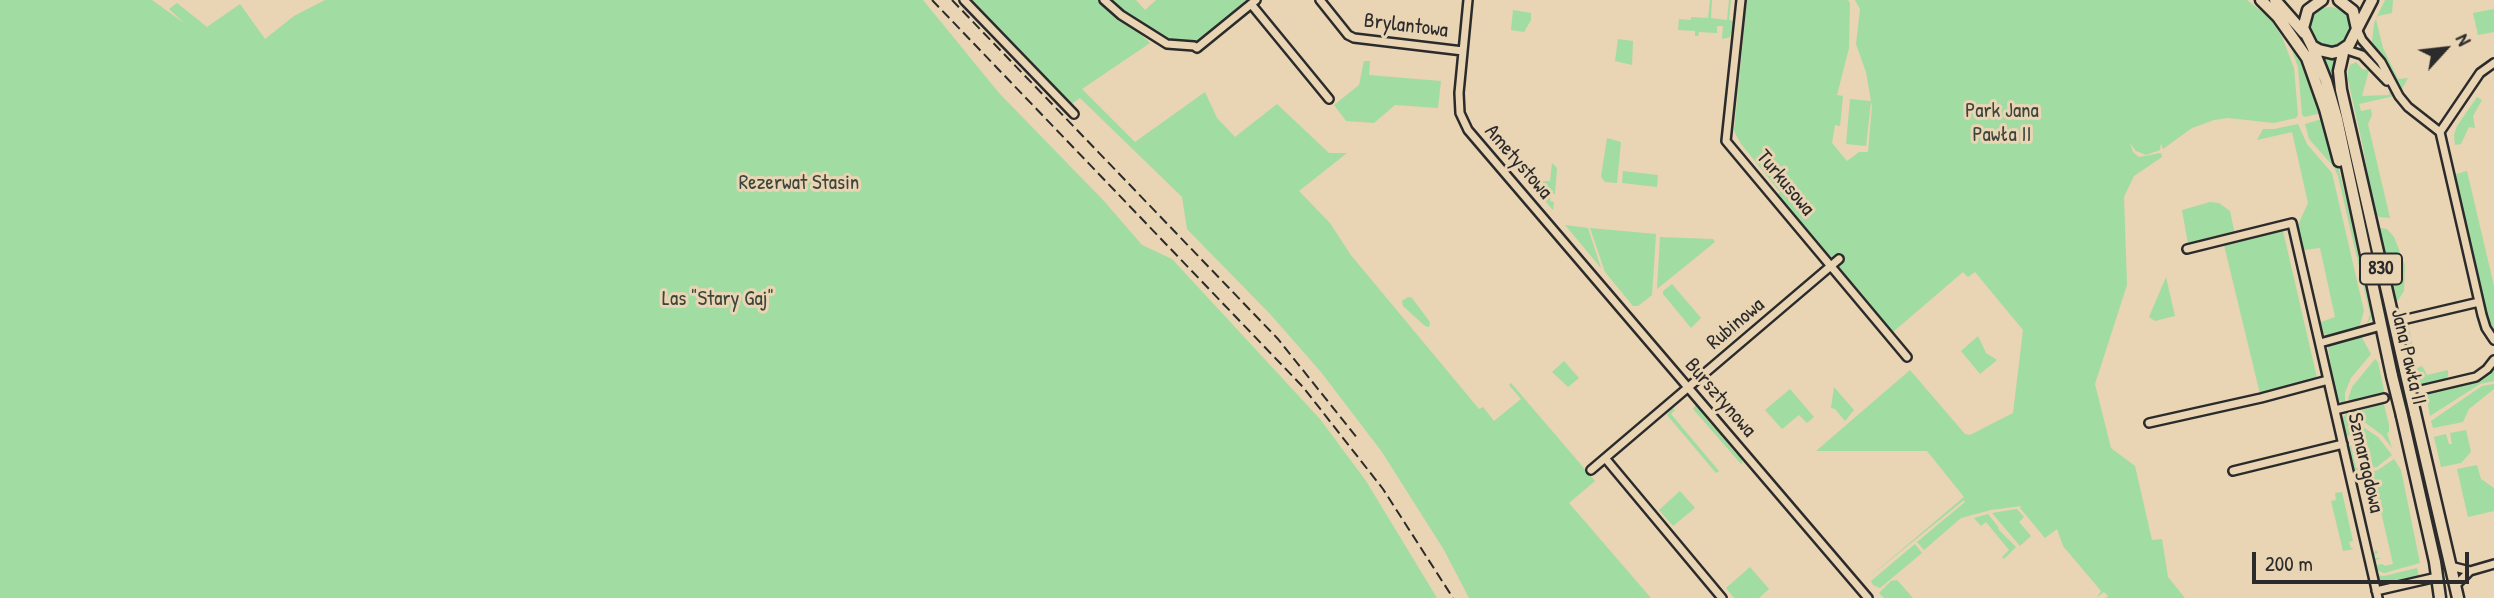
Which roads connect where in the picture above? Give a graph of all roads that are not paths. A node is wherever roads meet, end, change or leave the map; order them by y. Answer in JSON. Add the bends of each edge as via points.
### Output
{"nodes":[{"id":1,"x":964,"y":0,"type":"edge"},
{"id":2,"x":1104,"y":0,"type":"edge"},
{"id":3,"x":1320,"y":0,"type":"edge"},
{"id":4,"x":1468,"y":0,"type":"edge"},
{"id":5,"x":1741,"y":0,"type":"edge"},
{"id":6,"x":2261,"y":0,"type":"edge"},
{"id":7,"x":2275,"y":0,"type":"edge"},
{"id":8,"x":2317,"y":0,"type":"edge"},
{"id":9,"x":2339,"y":0,"type":"edge"},
{"id":10,"x":2372,"y":0,"type":"edge"},
{"id":11,"x":1253,"y":2,"type":"edge"},
{"id":12,"x":2357,"y":29,"type":"junction"},
{"id":13,"x":2304,"y":33,"type":"junction"},
{"id":14,"x":2312,"y":46,"type":"junction"},
{"id":15,"x":2344,"y":49,"type":"junction"},
{"id":16,"x":1462,"y":51,"type":"junction"},
{"id":17,"x":2494,"y":63,"type":"edge"},
{"id":18,"x":2396,"y":90,"type":"junction"},
{"id":19,"x":1329,"y":99,"type":"dead end"},
{"id":20,"x":1074,"y":114,"type":"dead end"},
{"id":21,"x":2440,"y":132,"type":"junction"},
{"id":22,"x":2355,"y":208,"type":"junction"},
{"id":23,"x":1546,"y":221,"type":"joint"},
{"id":24,"x":2187,"y":249,"type":"dead end"},
{"id":25,"x":1839,"y":259,"type":"dead end"},
{"id":26,"x":1831,"y":266,"type":"junction"},
{"id":27,"x":2479,"y":302,"type":"junction"},
{"id":28,"x":2394,"y":322,"type":"junction"},
{"id":29,"x":2381,"y":326,"type":"junction"},
{"id":30,"x":2494,"y":340,"type":"edge"},
{"id":31,"x":2320,"y":343,"type":"junction"},
{"id":32,"x":1907,"y":357,"type":"dead end"},
{"id":33,"x":2494,"y":360,"type":"edge"},
{"id":34,"x":2328,"y":380,"type":"junction"},
{"id":35,"x":1688,"y":388,"type":"junction"},
{"id":36,"x":2421,"y":390,"type":"tunnel mouth"},
{"id":37,"x":2384,"y":398,"type":"tunnel mouth"},
{"id":38,"x":2335,"y":410,"type":"junction"},
{"id":39,"x":2149,"y":423,"type":"dead end"},
{"id":40,"x":2343,"y":444,"type":"junction"},
{"id":41,"x":1605,"y":458,"type":"junction"},
{"id":42,"x":1591,"y":470,"type":"dead end"},
{"id":43,"x":2233,"y":471,"type":"dead end"},
{"id":44,"x":2494,"y":564,"type":"edge"},
{"id":45,"x":2449,"y":566,"type":"junction"},
{"id":46,"x":2470,"y":570,"type":"junction"},
{"id":47,"x":2437,"y":576,"type":"junction"},
{"id":48,"x":2455,"y":587,"type":"junction"},
{"id":49,"x":2377,"y":595,"type":"edge"},
{"id":50,"x":1722,"y":598,"type":"edge"},
{"id":51,"x":1868,"y":598,"type":"edge"},
{"id":52,"x":2440,"y":598,"type":"edge"},
{"id":53,"x":2458,"y":598,"type":"edge"}],
"edges":[{"from":1,"to":20,"type":"street"},
{"from":2,"to":11,"type":"street","via":[[1167,44],[1197,48]]},
{"from":3,"to":16,"type":"street","name":"Brylantowa","via":[[1354,38]]},
{"from":4,"to":16,"type":"street","name":"Ametystowa"},
{"from":5,"to":26,"type":"street","name":"Turkusowa","via":[[1726,141]]},
{"from":6,"to":22,"type":"main road","via":[[2290,31],[2312,69]]},
{"from":7,"to":13,"type":"main road"},
{"from":8,"to":13,"type":"main road","via":[[2306,14]]},
{"from":9,"to":12,"type":"main road","via":[[2353,11]]},
{"from":10,"to":12,"type":"main road","number":"830"},
{"from":11,"to":19,"type":"street"},
{"from":12,"to":15,"type":"main road","number":"830"},
{"from":12,"to":18,"type":"street"},
{"from":13,"to":14,"type":"main road","number":"830"},
{"from":14,"to":15,"type":"main road","via":[[2327,53]]},
{"from":14,"to":22,"type":"main road","name":"Jana Pawła II","number":"830","via":[[2331,97]]},
{"from":15,"to":18,"type":"street","via":[[2367,59]]},
{"from":15,"to":28,"type":"main road","name":"Jana Pawła II","number":"830","via":[[2341,90]]},
{"from":16,"to":23,"type":"street","name":"Ametystowa","via":[[1459,93],[1463,122]]},
{"from":17,"to":21,"type":"street","via":[[2480,73]]},
{"from":18,"to":21,"type":"street","via":[[2408,107]]},
{"from":21,"to":27,"type":"street"},
{"from":22,"to":29,"type":"main road","name":"Jana Pawła II","number":"830"},
{"from":23,"to":35,"type":"street","name":"Bursztynowa"},
{"from":24,"to":31,"type":"street","name":"Szmaragdowa","via":[[2292,223]]},
{"from":25,"to":26,"type":"street","name":"Rubinowa"},
{"from":26,"to":32,"type":"street","name":"Turkusowa"},
{"from":26,"to":35,"type":"street","name":"Rubinowa"},
{"from":27,"to":28,"type":"street"},
{"from":27,"to":30,"type":"street"},
{"from":28,"to":45,"type":"main road","name":"Jana Pawła II","number":"830","bridge":true},
{"from":29,"to":31,"type":"street"},
{"from":29,"to":47,"type":"main road","name":"Jana Pawła II","number":"830","bridge":true},
{"from":31,"to":34,"type":"street","name":"Szmaragdowa"},
{"from":33,"to":36,"type":"street","via":[[2476,377]]},
{"from":34,"to":38,"type":"street","name":"Szmaragdowa"},
{"from":34,"to":39,"type":"street"},
{"from":35,"to":41,"type":"street","name":"Rubinowa"},
{"from":35,"to":51,"type":"street","name":"Bursztynowa"},
{"from":37,"to":38,"type":"street"},
{"from":38,"to":40,"type":"street","name":"Szmaragdowa"},
{"from":40,"to":43,"type":"street"},
{"from":40,"to":49,"type":"street","name":"Szmaragdowa"},
{"from":41,"to":42,"type":"street","name":"Rubinowa"},
{"from":41,"to":50,"type":"street"},
{"from":44,"to":46,"type":"street"},
{"from":45,"to":46,"type":"street"},
{"from":45,"to":48,"type":"main road","name":"Jana Pawła II","number":"830"},
{"from":46,"to":48,"type":"street"},
{"from":47,"to":49,"type":"street","name":"Szmaragdowa"},
{"from":47,"to":52,"type":"main road","name":"Jana Pawła II","number":"830"},
{"from":48,"to":53,"type":"main road","name":"Jana Pawła II","number":"830"}]}
